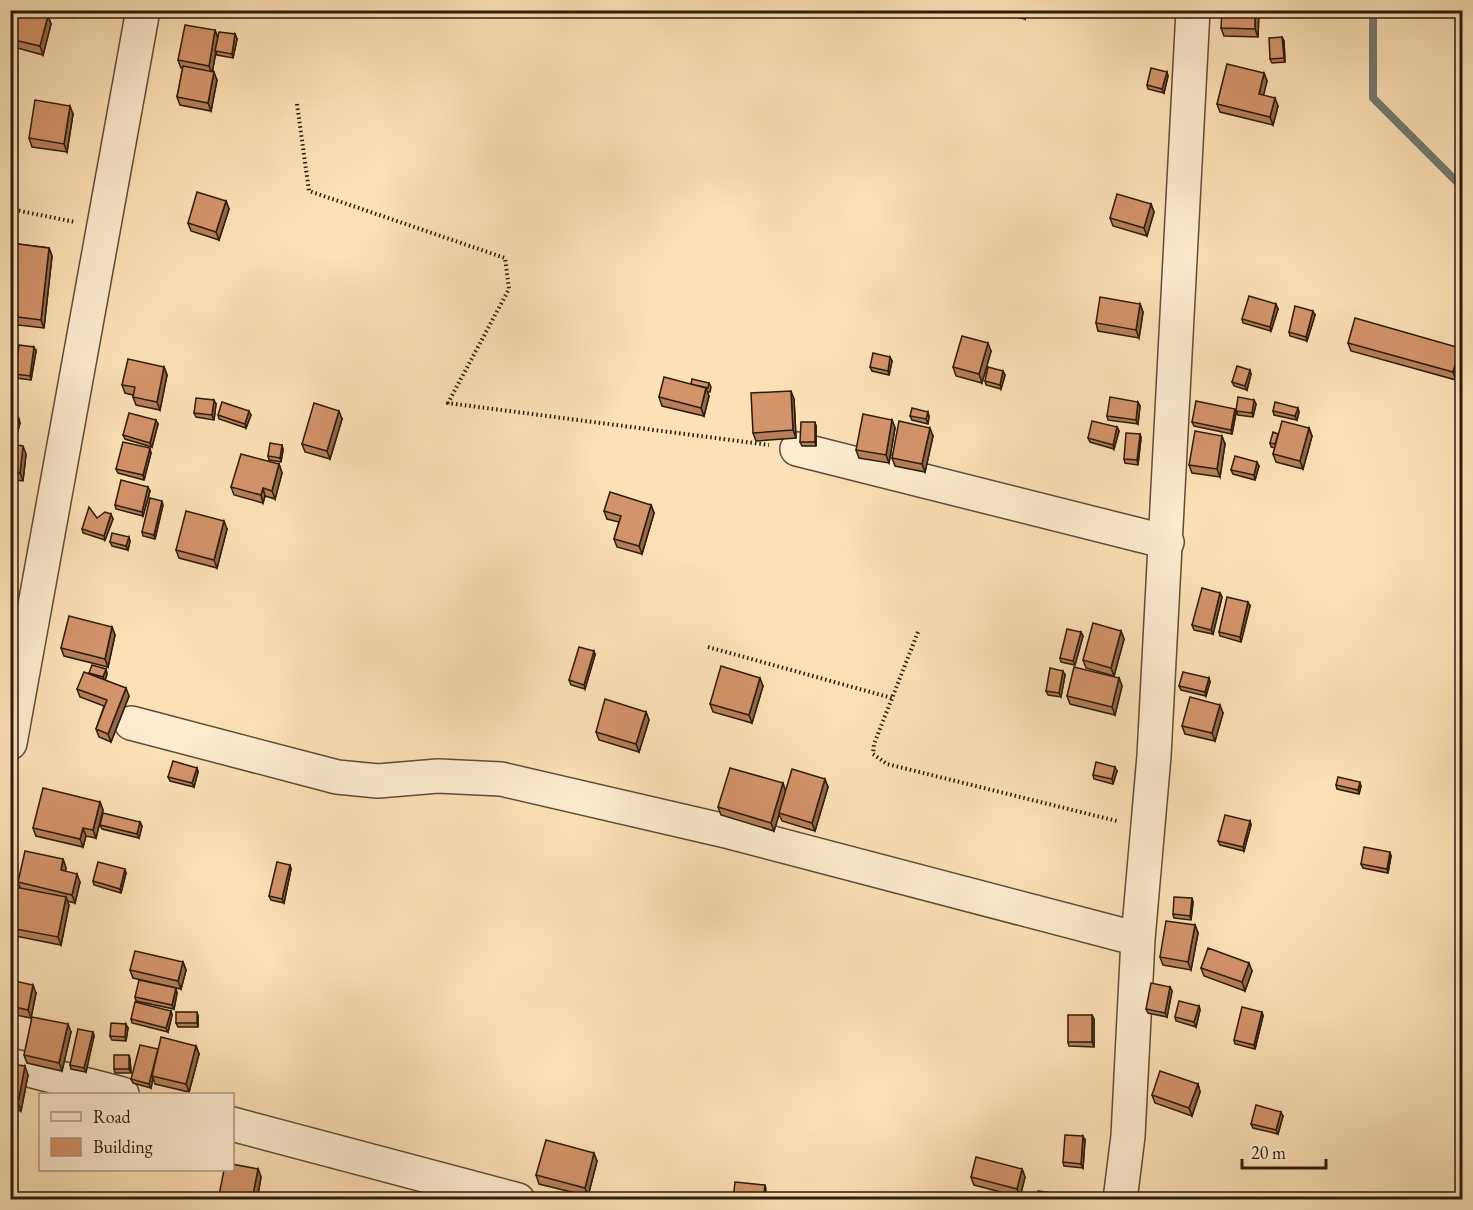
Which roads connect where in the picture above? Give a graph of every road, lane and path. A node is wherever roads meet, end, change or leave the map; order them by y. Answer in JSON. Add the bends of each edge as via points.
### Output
{"nodes":[{"id":1,"x":143,"y":10,"type":"edge"},
{"id":2,"x":1193,"y":10,"type":"edge"},
{"id":3,"x":297,"y":105,"type":"dead end"},
{"id":4,"x":10,"y":209,"type":"edge"},
{"id":5,"x":103,"y":227,"type":"junction"},
{"id":6,"x":797,"y":449,"type":"joint"},
{"id":7,"x":1167,"y":542,"type":"junction"},
{"id":8,"x":23,"y":600,"type":"edge"},
{"id":9,"x":918,"y":632,"type":"dead end"},
{"id":10,"x":708,"y":647,"type":"dead end"},
{"id":11,"x":892,"y":698,"type":"junction"},
{"id":12,"x":131,"y":723,"type":"dead end"},
{"id":13,"x":10,"y":742,"type":"edge"},
{"id":14,"x":1148,"y":825,"type":"junction"},
{"id":15,"x":1138,"y":939,"type":"junction"},
{"id":16,"x":10,"y":1065,"type":"edge"},
{"id":17,"x":115,"y":1093,"type":"edge"},
{"id":18,"x":234,"y":1125,"type":"edge"},
{"id":19,"x":518,"y":1200,"type":"edge"},
{"id":20,"x":1120,"y":1200,"type":"edge"}],
"edges":[{"from":1,"to":5,"type":"street"},
{"from":2,"to":7,"type":"street"},
{"from":3,"to":6,"type":"path","via":[[309,191],[505,258],[510,289],[448,403]]},
{"from":4,"to":5,"type":"path"},
{"from":5,"to":8,"type":"street"},
{"from":6,"to":7,"type":"street"},
{"from":7,"to":14,"type":"street"},
{"from":8,"to":13,"type":"street"},
{"from":9,"to":11,"type":"path"},
{"from":10,"to":11,"type":"path"},
{"from":11,"to":14,"type":"path","via":[[873,754],[887,764],[1098,818]]},
{"from":12,"to":15,"type":"street","via":[[337,777],[378,781],[438,776],[501,779],[730,832]]},
{"from":14,"to":15,"type":"street"},
{"from":15,"to":20,"type":"street","via":[[1128,1136]]},
{"from":16,"to":17,"type":"street"},
{"from":18,"to":19,"type":"street"}]}
